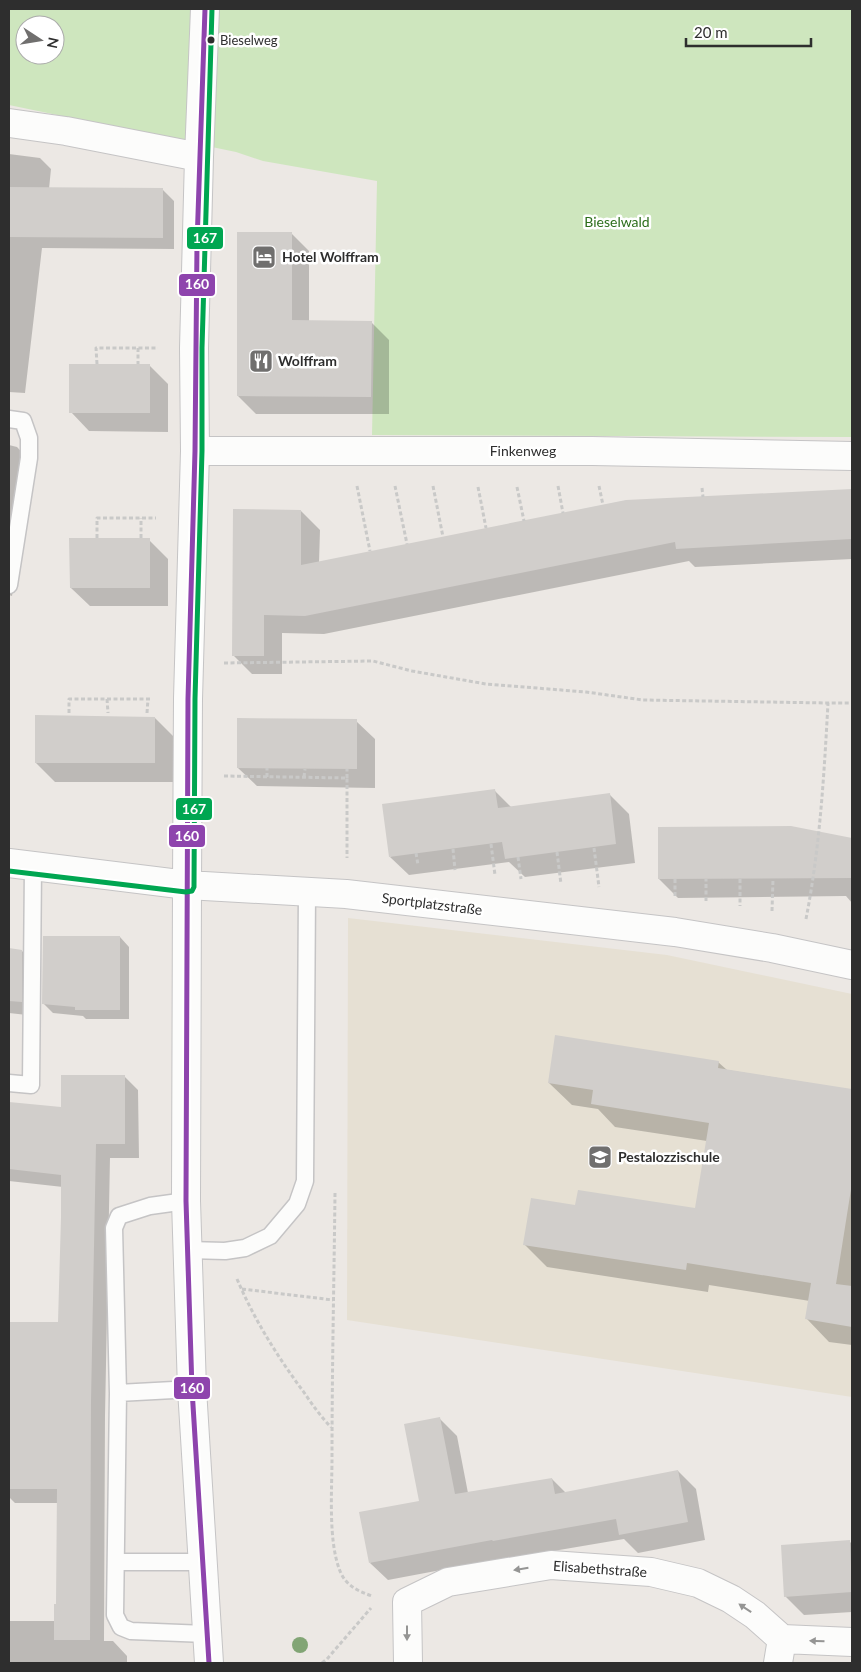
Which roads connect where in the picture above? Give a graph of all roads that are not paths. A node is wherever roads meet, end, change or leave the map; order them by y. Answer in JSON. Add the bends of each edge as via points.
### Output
{"nodes":[{"id":1,"x":205,"y":9,"type":"edge"},
{"id":2,"x":9,"y":123,"type":"edge"},
{"id":3,"x":199,"y":157,"type":"junction"},
{"id":4,"x":9,"y":419,"type":"edge"},
{"id":5,"x":194,"y":451,"type":"junction"},
{"id":6,"x":852,"y":456,"type":"edge"},
{"id":7,"x":9,"y":585,"type":"edge"},
{"id":8,"x":21,"y":865,"type":"edge"},
{"id":9,"x":187,"y":885,"type":"junction"},
{"id":10,"x":307,"y":892,"type":"junction"},
{"id":11,"x":852,"y":966,"type":"edge"},
{"id":12,"x":9,"y":1082,"type":"edge"},
{"id":13,"x":186,"y":1201,"type":"junction"},
{"id":14,"x":188,"y":1250,"type":"junction"},
{"id":15,"x":192,"y":1389,"type":"junction"},
{"id":16,"x":118,"y":1393,"type":"junction"},
{"id":17,"x":116,"y":1562,"type":"junction"},
{"id":18,"x":202,"y":1562,"type":"junction"},
{"id":19,"x":206,"y":1634,"type":"junction"},
{"id":20,"x":852,"y":1642,"type":"edge"},
{"id":21,"x":780,"y":1651,"type":"edge"},
{"id":22,"x":209,"y":1663,"type":"edge"},
{"id":23,"x":408,"y":1663,"type":"edge"}],
"edges":[{"from":1,"to":3,"type":"street"},
{"from":2,"to":3,"type":"street"},
{"from":3,"to":5,"type":"street"},
{"from":4,"to":7,"type":"lane","via":[[23,421],[29,438],[29,458]]},
{"from":5,"to":6,"type":"street","name":"Finkenweg","via":[[592,451]]},
{"from":5,"to":9,"type":"street"},
{"from":8,"to":9,"type":"street","name":"Sportplatzstraße"},
{"from":8,"to":12,"type":"lane","via":[[31,1085]]},
{"from":9,"to":10,"type":"street","name":"Sportplatzstraße"},
{"from":9,"to":13,"type":"street"},
{"from":10,"to":11,"type":"street","name":"Sportplatzstraße","via":[[675,932]]},
{"from":10,"to":14,"type":"lane","via":[[304,1182],[297,1204],[270,1236],[245,1248]]},
{"from":13,"to":14,"type":"street"},
{"from":13,"to":16,"type":"lane","via":[[150,1206],[119,1216],[114,1228]]},
{"from":14,"to":15,"type":"street"},
{"from":15,"to":16,"type":"lane"},
{"from":15,"to":18,"type":"street"},
{"from":16,"to":17,"type":"lane"},
{"from":17,"to":18,"type":"lane"},
{"from":17,"to":19,"type":"lane","via":[[115,1615],[121,1626],[132,1631]]},
{"from":18,"to":19,"type":"street"},
{"from":19,"to":22,"type":"street"},
{"from":20,"to":21,"type":"street","name":"Elisabethstraße","one_way":true},
{"from":21,"to":23,"type":"street","name":"Elisabethstraße","one_way":true,"via":[[755,1615],[698,1583],[651,1572],[552,1565],[448,1582],[407,1602]]}]}
